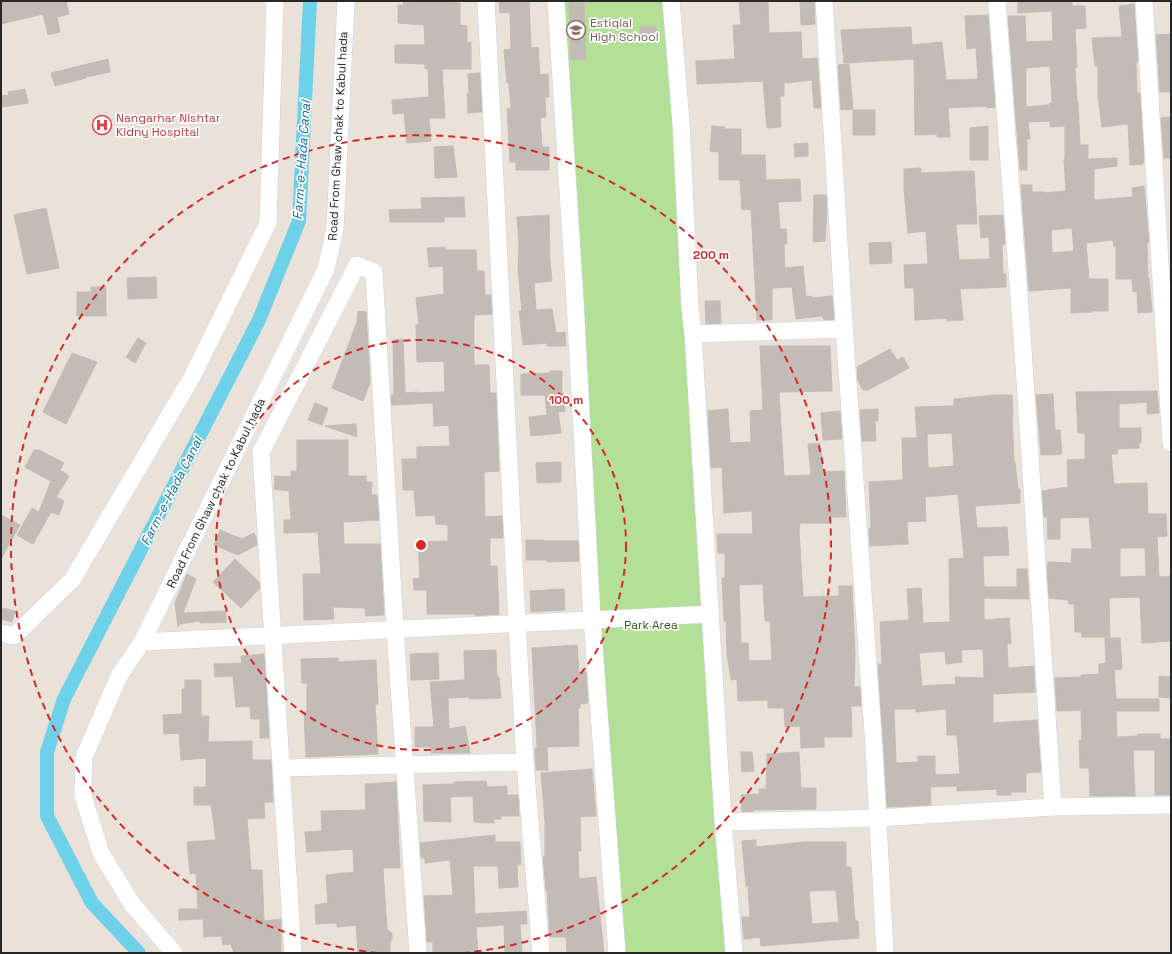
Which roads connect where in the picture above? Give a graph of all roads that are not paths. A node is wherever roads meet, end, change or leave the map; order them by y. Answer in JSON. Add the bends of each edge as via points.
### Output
{"nodes":[{"id":1,"x":275,"y":1,"type":"edge"},
{"id":2,"x":346,"y":1,"type":"edge"},
{"id":3,"x":486,"y":1,"type":"edge"},
{"id":4,"x":556,"y":1,"type":"edge"},
{"id":5,"x":671,"y":1,"type":"edge"},
{"id":6,"x":824,"y":1,"type":"edge"},
{"id":7,"x":997,"y":1,"type":"edge"},
{"id":8,"x":1144,"y":1,"type":"edge"},
{"id":9,"x":845,"y":329,"type":"junction"},
{"id":10,"x":693,"y":334,"type":"junction"},
{"id":11,"x":1171,"y":443,"type":"edge"},
{"id":12,"x":710,"y":614,"type":"junction"},
{"id":13,"x":592,"y":620,"type":"junction"},
{"id":14,"x":517,"y":623,"type":"junction"},
{"id":15,"x":395,"y":629,"type":"junction"},
{"id":16,"x":1,"y":633,"type":"edge"},
{"id":17,"x":274,"y":635,"type":"junction"},
{"id":18,"x":142,"y":642,"type":"junction"},
{"id":19,"x":526,"y":762,"type":"junction"},
{"id":20,"x":405,"y":764,"type":"junction"},
{"id":21,"x":282,"y":768,"type":"junction"},
{"id":22,"x":1171,"y":805,"type":"edge"},
{"id":23,"x":1053,"y":807,"type":"junction"},
{"id":24,"x":878,"y":818,"type":"junction"},
{"id":25,"x":723,"y":822,"type":"junction"},
{"id":26,"x":174,"y":953,"type":"edge"},
{"id":27,"x":293,"y":953,"type":"edge"},
{"id":28,"x":418,"y":953,"type":"edge"},
{"id":29,"x":541,"y":953,"type":"edge"},
{"id":30,"x":617,"y":953,"type":"edge"},
{"id":31,"x":734,"y":953,"type":"edge"},
{"id":32,"x":885,"y":953,"type":"edge"}],
"edges":[{"from":1,"to":16,"type":"street","via":[[268,223],[192,377],[72,580],[14,636]]},
{"from":2,"to":18,"type":"street","name":"Road From Ghaw chak to Kabul hada","via":[[334,229],[326,269]]},
{"from":3,"to":14,"type":"street"},
{"from":4,"to":13,"type":"street"},
{"from":5,"to":10,"type":"street"},
{"from":6,"to":9,"type":"street"},
{"from":7,"to":23,"type":"street"},
{"from":8,"to":11,"type":"street"},
{"from":9,"to":10,"type":"street"},
{"from":9,"to":24,"type":"street"},
{"from":10,"to":12,"type":"street"},
{"from":12,"to":13,"type":"street"},
{"from":12,"to":25,"type":"street"},
{"from":13,"to":14,"type":"street"},
{"from":13,"to":30,"type":"street"},
{"from":14,"to":15,"type":"street"},
{"from":14,"to":19,"type":"street"},
{"from":15,"to":17,"type":"street"},
{"from":15,"to":17,"type":"street","via":[[374,272],[356,266],[261,452]]},
{"from":15,"to":20,"type":"street"},
{"from":17,"to":18,"type":"street"},
{"from":17,"to":21,"type":"street"},
{"from":18,"to":26,"type":"street","name":"Road From Ghaw chak to Kabul hada","via":[[119,676],[84,757],[83,796],[100,853],[132,904]]},
{"from":19,"to":20,"type":"street"},
{"from":19,"to":29,"type":"street"},
{"from":20,"to":21,"type":"street"},
{"from":20,"to":28,"type":"street"},
{"from":21,"to":27,"type":"street"},
{"from":22,"to":23,"type":"street"},
{"from":23,"to":24,"type":"street"},
{"from":24,"to":25,"type":"street"},
{"from":24,"to":32,"type":"street"},
{"from":25,"to":31,"type":"street"}]}
